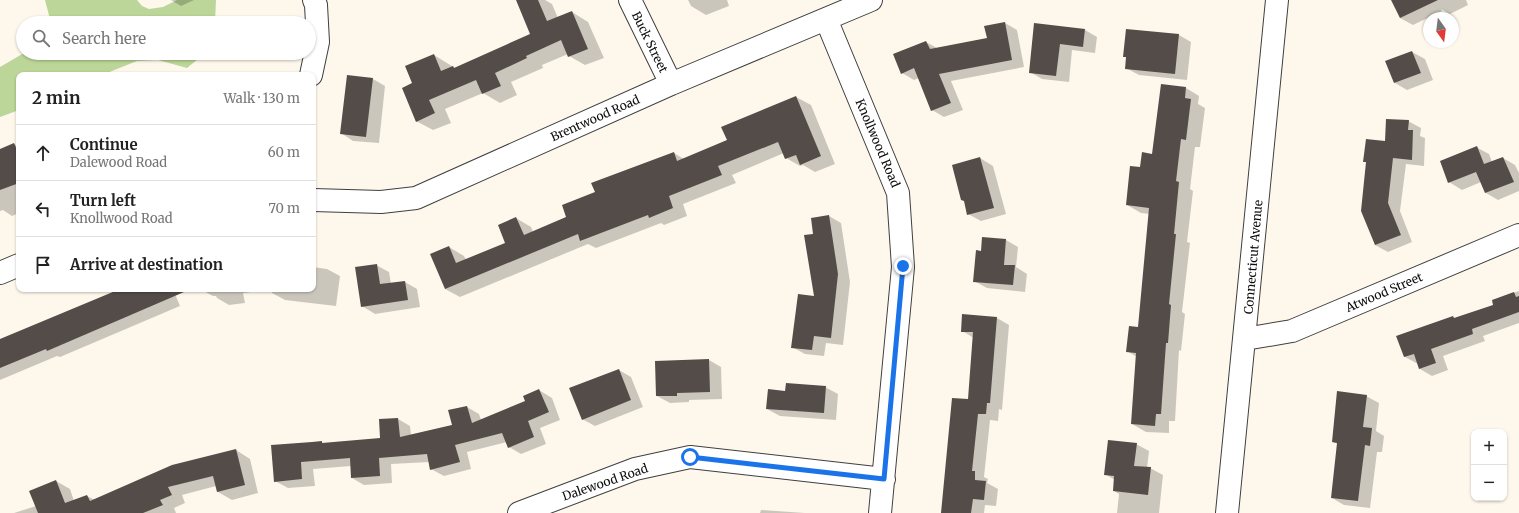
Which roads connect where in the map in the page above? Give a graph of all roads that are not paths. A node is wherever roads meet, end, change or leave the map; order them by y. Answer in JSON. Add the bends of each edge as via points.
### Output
{"nodes":[{"id":1,"x":314,"y":0,"type":"edge"},
{"id":2,"x":630,"y":0,"type":"edge"},
{"id":3,"x":871,"y":0,"type":"edge"},
{"id":4,"x":1277,"y":0,"type":"edge"},
{"id":5,"x":826,"y":19,"type":"junction"},
{"id":6,"x":316,"y":51,"type":"edge"},
{"id":7,"x":314,"y":60,"type":"edge"},
{"id":8,"x":312,"y":72,"type":"edge"},
{"id":9,"x":671,"y":84,"type":"junction"},
{"id":10,"x":316,"y":200,"type":"edge"},
{"id":11,"x":1519,"y":235,"type":"edge"},
{"id":12,"x":16,"y":266,"type":"edge"},
{"id":13,"x":0,"y":273,"type":"edge"},
{"id":14,"x":1245,"y":339,"type":"junction"},
{"id":15,"x":884,"y":479,"type":"junction"},
{"id":16,"x":519,"y":513,"type":"edge"},
{"id":17,"x":880,"y":513,"type":"edge"},
{"id":18,"x":1227,"y":513,"type":"edge"}],
"edges":[{"from":1,"to":6,"type":"street","via":[[318,42]]},
{"from":2,"to":9,"type":"street","name":"Buck Street"},
{"from":3,"to":5,"type":"street","name":"Brentwood Road"},
{"from":4,"to":14,"type":"street","name":"Connecticut Avenue"},
{"from":5,"to":9,"type":"street","name":"Brentwood Road"},
{"from":5,"to":15,"type":"street","name":"Knollwood Road","via":[[898,193],[903,266]]},
{"from":7,"to":8,"type":"street"},
{"from":9,"to":10,"type":"street","name":"Brentwood Road","via":[[416,198],[381,202]]},
{"from":11,"to":14,"type":"street","name":"Atwood Street","via":[[1292,331]]},
{"from":12,"to":13,"type":"street"},
{"from":14,"to":18,"type":"street","name":"Connecticut Avenue"},
{"from":15,"to":16,"type":"street","name":"Dalewood Road","via":[[690,457],[635,469]]},
{"from":15,"to":17,"type":"street","name":"Knollwood Road"}]}
